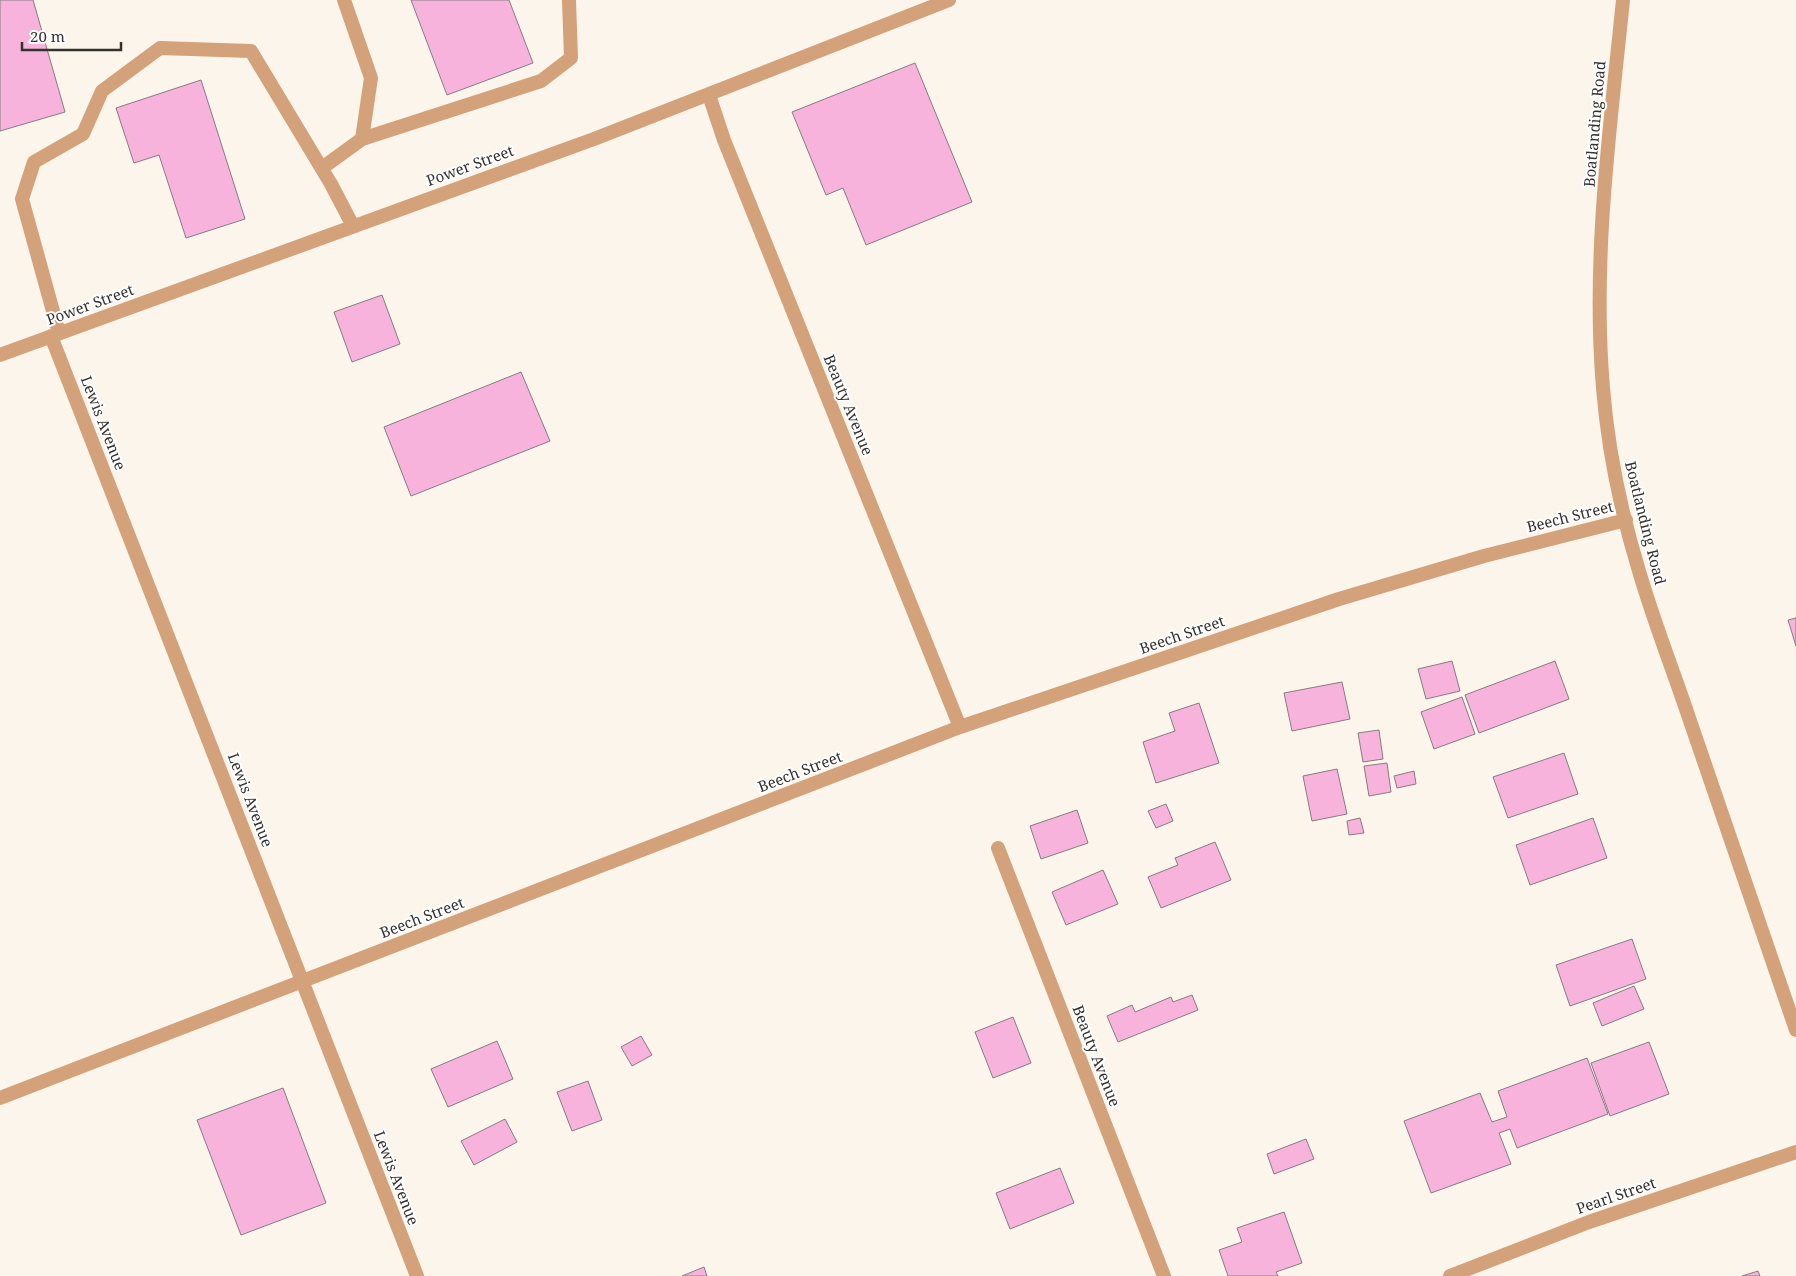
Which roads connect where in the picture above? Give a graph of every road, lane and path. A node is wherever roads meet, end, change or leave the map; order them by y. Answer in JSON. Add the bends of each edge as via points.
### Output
{"nodes":[{"id":1,"x":344,"y":0,"type":"edge"},
{"id":2,"x":569,"y":0,"type":"edge"},
{"id":3,"x":949,"y":0,"type":"edge"},
{"id":4,"x":1623,"y":0,"type":"edge"},
{"id":5,"x":709,"y":95,"type":"junction"},
{"id":6,"x":362,"y":139,"type":"junction"},
{"id":7,"x":322,"y":168,"type":"junction"},
{"id":8,"x":353,"y":226,"type":"junction"},
{"id":9,"x":55,"y":335,"type":"junction"},
{"id":10,"x":0,"y":355,"type":"edge"},
{"id":11,"x":1626,"y":520,"type":"junction"},
{"id":12,"x":960,"y":727,"type":"junction"},
{"id":13,"x":998,"y":848,"type":"dead end"},
{"id":14,"x":303,"y":982,"type":"junction"},
{"id":15,"x":1796,"y":1030,"type":"edge"},
{"id":16,"x":0,"y":1098,"type":"edge"},
{"id":17,"x":1796,"y":1152,"type":"edge"},
{"id":18,"x":417,"y":1276,"type":"edge"},
{"id":19,"x":1164,"y":1276,"type":"edge"},
{"id":20,"x":1450,"y":1276,"type":"edge"}],
"edges":[{"from":1,"to":6,"type":"street","via":[[371,78]]},
{"from":2,"to":6,"type":"street","via":[[570,58],[541,82]]},
{"from":3,"to":5,"type":"street","name":"Power Street"},
{"from":4,"to":11,"type":"street","name":"Boatlanding Road","via":[[1604,204],[1599,328],[1610,450]]},
{"from":5,"to":8,"type":"street","name":"Power Street"},
{"from":5,"to":12,"type":"street","name":"Beauty Avenue","via":[[724,140]]},
{"from":6,"to":7,"type":"street"},
{"from":7,"to":8,"type":"street"},
{"from":7,"to":9,"type":"street","name":"Lewis Avenue","via":[[252,51],[160,48],[102,91],[83,134],[34,162],[22,199]]},
{"from":8,"to":9,"type":"street","name":"Power Street"},
{"from":9,"to":10,"type":"street","name":"Power Street"},
{"from":9,"to":14,"type":"street","name":"Lewis Avenue"},
{"from":11,"to":12,"type":"street","name":"Beech Street","via":[[1484,556],[1339,599]]},
{"from":11,"to":15,"type":"street","name":"Boatlanding Road","via":[[1639,571]]},
{"from":12,"to":14,"type":"street","name":"Beech Street"},
{"from":13,"to":19,"type":"street","name":"Beauty Avenue"},
{"from":14,"to":16,"type":"street","name":"Beech Street"},
{"from":14,"to":18,"type":"street","name":"Lewis Avenue"},
{"from":17,"to":20,"type":"street","name":"Pearl Street","via":[[1589,1222]]}]}
